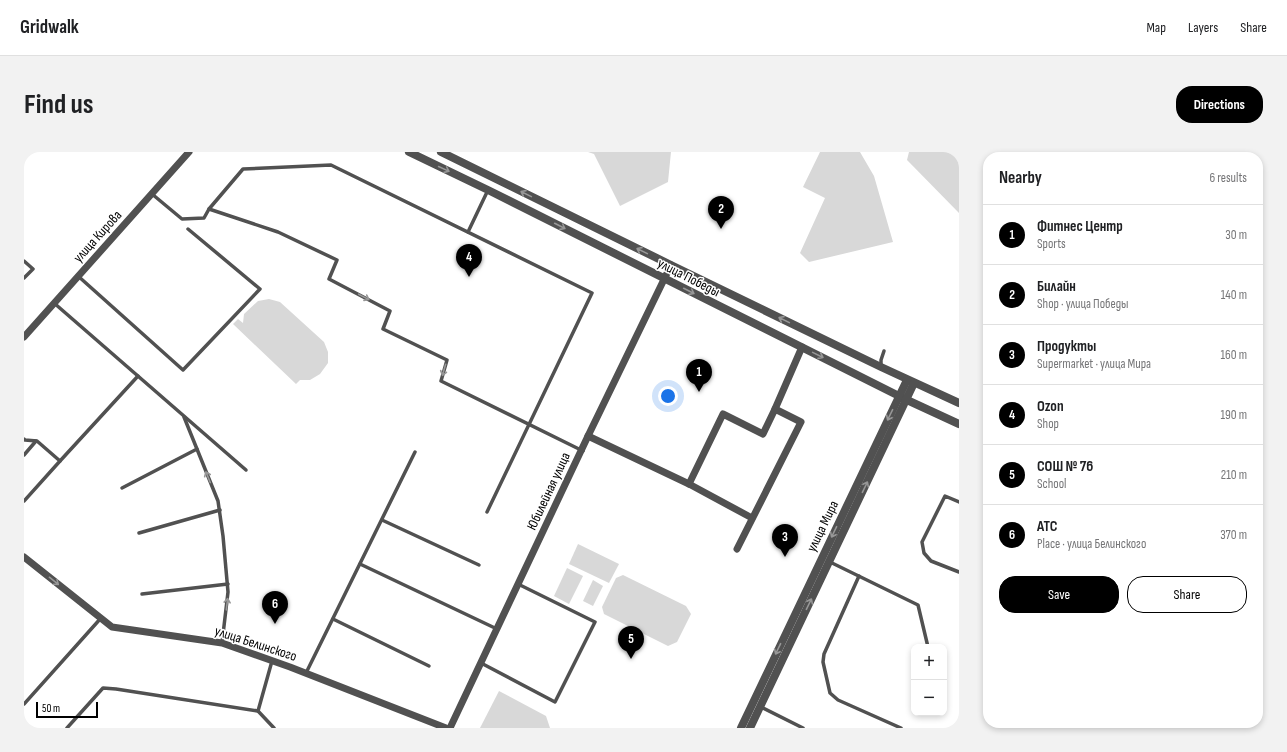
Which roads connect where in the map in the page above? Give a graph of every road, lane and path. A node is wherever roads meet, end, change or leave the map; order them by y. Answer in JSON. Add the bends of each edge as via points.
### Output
{"nodes":[{"id":1,"x":189,"y":152,"type":"edge"},
{"id":2,"x":408,"y":152,"type":"edge"},
{"id":3,"x":442,"y":152,"type":"edge"},
{"id":4,"x":488,"y":190,"type":"junction"},
{"id":5,"x":152,"y":194,"type":"junction"},
{"id":6,"x":209,"y":209,"type":"junction"},
{"id":7,"x":188,"y":229,"type":"dead end"},
{"id":8,"x":468,"y":232,"type":"junction"},
{"id":9,"x":24,"y":261,"type":"edge"},
{"id":10,"x":671,"y":265,"type":"junction"},
{"id":11,"x":78,"y":276,"type":"junction"},
{"id":12,"x":24,"y":278,"type":"edge"},
{"id":13,"x":664,"y":279,"type":"junction"},
{"id":14,"x":54,"y":303,"type":"junction"},
{"id":15,"x":24,"y":337,"type":"edge"},
{"id":16,"x":802,"y":347,"type":"junction"},
{"id":17,"x":884,"y":351,"type":"dead end"},
{"id":18,"x":881,"y":367,"type":"junction"},
{"id":19,"x":138,"y":376,"type":"junction"},
{"id":20,"x":911,"y":381,"type":"junction"},
{"id":21,"x":903,"y":398,"type":"junction"},
{"id":22,"x":959,"y":403,"type":"edge"},
{"id":23,"x":775,"y":409,"type":"junction"},
{"id":24,"x":184,"y":416,"type":"junction"},
{"id":25,"x":959,"y":424,"type":"edge"},
{"id":26,"x":529,"y":425,"type":"junction"},
{"id":27,"x":588,"y":436,"type":"junction"},
{"id":28,"x":24,"y":439,"type":"edge"},
{"id":29,"x":36,"y":441,"type":"junction"},
{"id":30,"x":197,"y":449,"type":"junction"},
{"id":31,"x":582,"y":451,"type":"junction"},
{"id":32,"x":415,"y":452,"type":"dead end"},
{"id":33,"x":24,"y":455,"type":"edge"},
{"id":34,"x":60,"y":461,"type":"junction"},
{"id":35,"x":246,"y":470,"type":"dead end"},
{"id":36,"x":689,"y":484,"type":"junction"},
{"id":37,"x":122,"y":488,"type":"dead end"},
{"id":38,"x":24,"y":501,"type":"edge"},
{"id":39,"x":959,"y":502,"type":"edge"},
{"id":40,"x":220,"y":510,"type":"junction"},
{"id":41,"x":487,"y":512,"type":"dead end"},
{"id":42,"x":752,"y":518,"type":"junction"},
{"id":43,"x":382,"y":520,"type":"junction"},
{"id":44,"x":139,"y":533,"type":"dead end"},
{"id":45,"x":737,"y":549,"type":"dead end"},
{"id":46,"x":24,"y":557,"type":"edge"},
{"id":47,"x":826,"y":559,"type":"junction"},
{"id":48,"x":360,"y":564,"type":"junction"},
{"id":49,"x":479,"y":565,"type":"dead end"},
{"id":50,"x":959,"y":572,"type":"edge"},
{"id":51,"x":859,"y":576,"type":"junction"},
{"id":52,"x":228,"y":584,"type":"junction"},
{"id":53,"x":518,"y":584,"type":"junction"},
{"id":54,"x":142,"y":594,"type":"dead end"},
{"id":55,"x":101,"y":618,"type":"junction"},
{"id":56,"x":332,"y":619,"type":"junction"},
{"id":57,"x":497,"y":629,"type":"junction"},
{"id":58,"x":222,"y":643,"type":"junction"},
{"id":59,"x":927,"y":644,"type":"edge"},
{"id":60,"x":272,"y":660,"type":"junction"},
{"id":61,"x":481,"y":663,"type":"junction"},
{"id":62,"x":429,"y":666,"type":"dead end"},
{"id":63,"x":306,"y":673,"type":"junction"},
{"id":64,"x":752,"y":703,"type":"junction"},
{"id":65,"x":24,"y":704,"type":"edge"},
{"id":66,"x":760,"y":707,"type":"junction"},
{"id":67,"x":258,"y":710,"type":"junction"},
{"id":68,"x":67,"y":728,"type":"edge"},
{"id":69,"x":274,"y":728,"type":"edge"},
{"id":70,"x":446,"y":728,"type":"edge"},
{"id":71,"x":450,"y":728,"type":"edge"},
{"id":72,"x":741,"y":728,"type":"edge"},
{"id":73,"x":750,"y":728,"type":"edge"},
{"id":74,"x":803,"y":728,"type":"edge"},
{"id":75,"x":901,"y":728,"type":"edge"}],
"edges":[{"from":1,"to":5,"type":"street","name":"улица Кирова"},
{"from":2,"to":4,"type":"street","name":"улица Победы","one_way":true},
{"from":10,"to":3,"type":"street","name":"улица Победы","one_way":true},
{"from":4,"to":8,"type":"lane"},
{"from":4,"to":13,"type":"street","name":"улица Победы","one_way":true},
{"from":5,"to":6,"type":"lane","via":[[182,219],[204,218]]},
{"from":5,"to":11,"type":"street","name":"улица Кирова"},
{"from":6,"to":8,"type":"lane","via":[[243,169],[331,165]]},
{"from":6,"to":26,"type":"lane","one_way":true,"via":[[278,232],[337,260],[329,279],[390,311],[383,329],[447,360],[441,381]]},
{"from":7,"to":11,"type":"lane","via":[[260,289],[183,370]]},
{"from":8,"to":26,"type":"lane","via":[[592,293]]},
{"from":9,"to":12,"type":"lane","via":[[33,269]]},
{"from":10,"to":13,"type":"street","name":"Юбилейная улица"},
{"from":18,"to":10,"type":"street","name":"улица Победы","one_way":true},
{"from":11,"to":14,"type":"street","name":"улица Кирова"},
{"from":13,"to":16,"type":"street","name":"улица Победы","one_way":true},
{"from":13,"to":27,"type":"street","name":"Юбилейная улица"},
{"from":14,"to":15,"type":"street","name":"улица Кирова"},
{"from":14,"to":19,"type":"lane"},
{"from":16,"to":21,"type":"street","name":"улица Победы","one_way":true},
{"from":16,"to":23,"type":"street"},
{"from":17,"to":18,"type":"lane"},
{"from":18,"to":20,"type":"street","name":"улица Победы"},
{"from":19,"to":24,"type":"lane"},
{"from":19,"to":34,"type":"lane"},
{"from":20,"to":21,"type":"street","name":"улица Мира"},
{"from":20,"to":22,"type":"street","name":"улица Победы"},
{"from":21,"to":25,"type":"street","name":"улица Победы"},
{"from":21,"to":47,"type":"street","name":"улица Мира"},
{"from":23,"to":36,"type":"street","via":[[763,434],[723,414]]},
{"from":23,"to":42,"type":"street","via":[[801,422]]},
{"from":24,"to":30,"type":"lane"},
{"from":24,"to":35,"type":"lane"},
{"from":26,"to":31,"type":"lane"},
{"from":26,"to":41,"type":"lane"},
{"from":27,"to":31,"type":"street","name":"Юбилейная улица"},
{"from":27,"to":36,"type":"street"},
{"from":28,"to":29,"type":"lane"},
{"from":29,"to":33,"type":"lane"},
{"from":29,"to":34,"type":"lane"},
{"from":30,"to":37,"type":"lane"},
{"from":40,"to":30,"type":"lane","one_way":true},
{"from":31,"to":53,"type":"street","name":"Юбилейная улица"},
{"from":32,"to":43,"type":"lane"},
{"from":34,"to":38,"type":"lane"},
{"from":36,"to":42,"type":"street"},
{"from":39,"to":50,"type":"lane","via":[[945,496],[922,542],[924,553],[931,561]]},
{"from":40,"to":44,"type":"lane"},
{"from":40,"to":52,"type":"lane"},
{"from":42,"to":45,"type":"street"},
{"from":43,"to":48,"type":"lane"},
{"from":43,"to":49,"type":"lane"},
{"from":46,"to":55,"type":"street","name":"улица Белинского","one_way":true},
{"from":47,"to":51,"type":"lane"},
{"from":47,"to":64,"type":"street","name":"улица Мира","one_way":true},
{"from":66,"to":47,"type":"street","name":"улица Мира","one_way":true},
{"from":48,"to":56,"type":"lane"},
{"from":48,"to":57,"type":"lane"},
{"from":51,"to":59,"type":"lane","via":[[918,604]]},
{"from":51,"to":75,"type":"lane","via":[[822,662],[830,693],[838,700]]},
{"from":52,"to":54,"type":"lane"},
{"from":58,"to":52,"type":"lane","one_way":true},
{"from":53,"to":57,"type":"street","name":"Юбилейная улица"},
{"from":53,"to":61,"type":"lane","via":[[595,622],[555,702]]},
{"from":55,"to":58,"type":"street","name":"улица Белинского","via":[[112,627]]},
{"from":55,"to":65,"type":"lane"},
{"from":56,"to":62,"type":"lane"},
{"from":56,"to":63,"type":"lane"},
{"from":57,"to":61,"type":"street","name":"Юбилейная улица"},
{"from":58,"to":60,"type":"street","name":"улица Белинского"},
{"from":60,"to":63,"type":"street","name":"улица Белинского"},
{"from":60,"to":67,"type":"lane"},
{"from":61,"to":71,"type":"street","name":"Юбилейная улица"},
{"from":63,"to":70,"type":"street","name":"улица Белинского"},
{"from":64,"to":66,"type":"lane"},
{"from":64,"to":72,"type":"street","name":"улица Мира"},
{"from":66,"to":73,"type":"street","name":"улица Мира"},
{"from":66,"to":74,"type":"lane"},
{"from":67,"to":68,"type":"lane","via":[[103,688]]},
{"from":67,"to":69,"type":"lane"}]}
